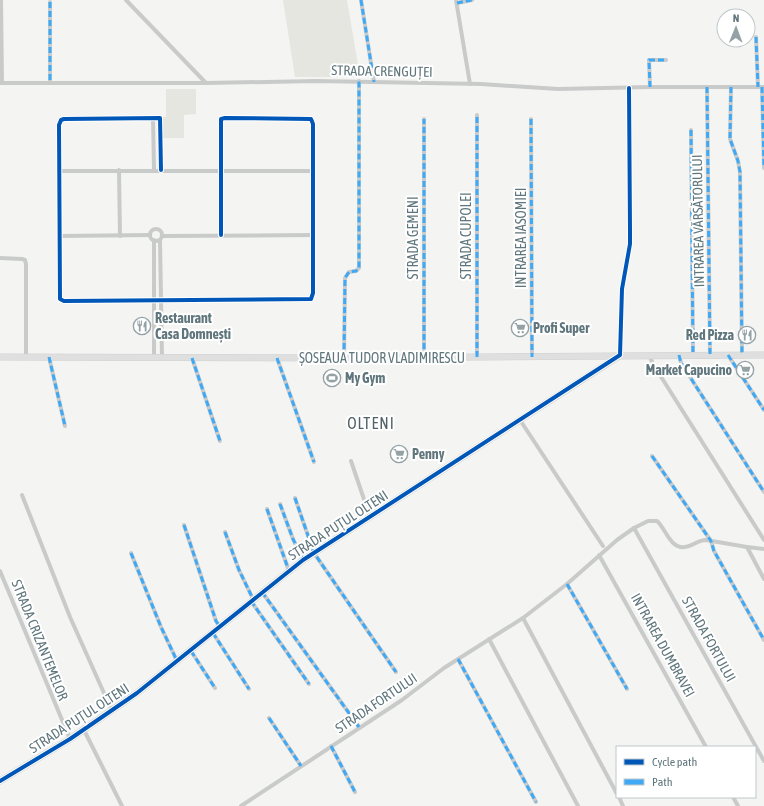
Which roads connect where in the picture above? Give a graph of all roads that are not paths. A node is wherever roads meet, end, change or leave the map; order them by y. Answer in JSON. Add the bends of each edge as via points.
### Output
{"nodes":[{"id":1,"x":1,"y":0,"type":"edge"},
{"id":2,"x":126,"y":0,"type":"edge"},
{"id":3,"x":361,"y":0,"type":"edge"},
{"id":4,"x":472,"y":0,"type":"edge"},
{"id":5,"x":50,"y":2,"type":"dead end"},
{"id":6,"x":456,"y":2,"type":"edge"},
{"id":7,"x":756,"y":38,"type":"dead end"},
{"id":8,"x":666,"y":60,"type":"dead end"},
{"id":9,"x":359,"y":81,"type":"junction"},
{"id":10,"x":374,"y":82,"type":"junction"},
{"id":11,"x":1,"y":83,"type":"edge"},
{"id":12,"x":50,"y":83,"type":"junction"},
{"id":13,"x":206,"y":83,"type":"junction"},
{"id":14,"x":470,"y":84,"type":"junction"},
{"id":15,"x":650,"y":87,"type":"junction"},
{"id":16,"x":707,"y":87,"type":"junction"},
{"id":17,"x":730,"y":87,"type":"junction"},
{"id":18,"x":761,"y":87,"type":"edge"},
{"id":19,"x":629,"y":88,"type":"junction"},
{"id":20,"x":477,"y":115,"type":"dead end"},
{"id":21,"x":153,"y":118,"type":"junction"},
{"id":22,"x":424,"y":119,"type":"dead end"},
{"id":23,"x":531,"y":119,"type":"dead end"},
{"id":24,"x":691,"y":130,"type":"dead end"},
{"id":25,"x":764,"y":168,"type":"edge"},
{"id":26,"x":119,"y":170,"type":"junction"},
{"id":27,"x":154,"y":170,"type":"junction"},
{"id":28,"x":161,"y":170,"type":"junction"},
{"id":29,"x":59,"y":171,"type":"junction"},
{"id":30,"x":221,"y":171,"type":"junction"},
{"id":31,"x":313,"y":171,"type":"junction"},
{"id":32,"x":150,"y":235,"type":"junction"},
{"id":33,"x":221,"y":235,"type":"junction"},
{"id":34,"x":313,"y":235,"type":"junction"},
{"id":35,"x":59,"y":236,"type":"junction"},
{"id":36,"x":120,"y":236,"type":"junction"},
{"id":37,"x":161,"y":238,"type":"junction"},
{"id":38,"x":154,"y":240,"type":"junction"},
{"id":39,"x":0,"y":258,"type":"edge"},
{"id":40,"x":153,"y":271,"type":"junction"},
{"id":41,"x":161,"y":271,"type":"junction"},
{"id":42,"x":153,"y":300,"type":"junction"},
{"id":43,"x":161,"y":301,"type":"junction"},
{"id":44,"x":620,"y":355,"type":"junction"},
{"id":45,"x":649,"y":355,"type":"junction"},
{"id":46,"x":679,"y":355,"type":"junction"},
{"id":47,"x":693,"y":355,"type":"junction"},
{"id":48,"x":710,"y":355,"type":"junction"},
{"id":49,"x":728,"y":355,"type":"junction"},
{"id":50,"x":742,"y":355,"type":"junction"},
{"id":51,"x":764,"y":355,"type":"edge"},
{"id":52,"x":0,"y":357,"type":"edge"},
{"id":53,"x":26,"y":357,"type":"junction"},
{"id":54,"x":49,"y":357,"type":"junction"},
{"id":55,"x":154,"y":357,"type":"junction"},
{"id":56,"x":477,"y":357,"type":"junction"},
{"id":57,"x":532,"y":357,"type":"junction"},
{"id":58,"x":162,"y":358,"type":"junction"},
{"id":59,"x":192,"y":358,"type":"junction"},
{"id":60,"x":277,"y":358,"type":"junction"},
{"id":61,"x":344,"y":358,"type":"junction"},
{"id":62,"x":424,"y":358,"type":"junction"},
{"id":63,"x":764,"y":410,"type":"edge"},
{"id":64,"x":520,"y":420,"type":"junction"},
{"id":65,"x":65,"y":426,"type":"dead end"},
{"id":66,"x":220,"y":441,"type":"dead end"},
{"id":67,"x":652,"y":456,"type":"dead end"},
{"id":68,"x":351,"y":461,"type":"dead end"},
{"id":69,"x":314,"y":462,"type":"dead end"},
{"id":70,"x":764,"y":492,"type":"edge"},
{"id":71,"x":22,"y":495,"type":"dead end"},
{"id":72,"x":295,"y":498,"type":"dead end"},
{"id":73,"x":280,"y":504,"type":"dead end"},
{"id":74,"x":267,"y":509,"type":"dead end"},
{"id":75,"x":370,"y":517,"type":"junction"},
{"id":76,"x":184,"y":525,"type":"dead end"},
{"id":77,"x":634,"y":528,"type":"junction"},
{"id":78,"x":226,"y":532,"type":"dead end"},
{"id":79,"x":764,"y":540,"type":"edge"},
{"id":80,"x":711,"y":541,"type":"junction"},
{"id":81,"x":602,"y":546,"type":"dead end"},
{"id":82,"x":747,"y":547,"type":"junction"},
{"id":83,"x":764,"y":549,"type":"edge"},
{"id":84,"x":131,"y":553,"type":"dead end"},
{"id":85,"x":314,"y":553,"type":"junction"},
{"id":86,"x":599,"y":555,"type":"junction"},
{"id":87,"x":303,"y":560,"type":"junction"},
{"id":88,"x":0,"y":571,"type":"edge"},
{"id":89,"x":289,"y":571,"type":"junction"},
{"id":90,"x":764,"y":579,"type":"edge"},
{"id":91,"x":567,"y":584,"type":"junction"},
{"id":92,"x":262,"y":592,"type":"junction"},
{"id":93,"x":252,"y":600,"type":"junction"},
{"id":94,"x":523,"y":618,"type":"junction"},
{"id":95,"x":220,"y":627,"type":"junction"},
{"id":96,"x":213,"y":633,"type":"junction"},
{"id":97,"x":488,"y":639,"type":"junction"},
{"id":98,"x":764,"y":640,"type":"edge"},
{"id":99,"x":191,"y":651,"type":"junction"},
{"id":100,"x":458,"y":659,"type":"junction"},
{"id":101,"x":177,"y":662,"type":"junction"},
{"id":102,"x":396,"y":672,"type":"dead end"},
{"id":103,"x":309,"y":684,"type":"dead end"},
{"id":104,"x":215,"y":688,"type":"dead end"},
{"id":105,"x":249,"y":689,"type":"dead end"},
{"id":106,"x":627,"y":689,"type":"dead end"},
{"id":107,"x":112,"y":711,"type":"junction"},
{"id":108,"x":269,"y":718,"type":"dead end"},
{"id":109,"x":359,"y":727,"type":"junction"},
{"id":110,"x":84,"y":730,"type":"junction"},
{"id":111,"x":70,"y":739,"type":"junction"},
{"id":112,"x":331,"y":746,"type":"junction"},
{"id":113,"x":705,"y":746,"type":"edge"},
{"id":114,"x":756,"y":746,"type":"edge"},
{"id":115,"x":756,"y":747,"type":"edge"},
{"id":116,"x":764,"y":761,"type":"edge"},
{"id":117,"x":301,"y":766,"type":"junction"},
{"id":118,"x":0,"y":781,"type":"edge"},
{"id":119,"x":354,"y":792,"type":"dead end"},
{"id":120,"x":616,"y":792,"type":"edge"},
{"id":121,"x":536,"y":802,"type":"dead end"},
{"id":122,"x":122,"y":806,"type":"edge"},
{"id":123,"x":241,"y":806,"type":"edge"},
{"id":124,"x":578,"y":806,"type":"edge"}],
"edges":[{"from":1,"to":11,"type":"street"},
{"from":2,"to":13,"type":"street"},
{"from":3,"to":10,"type":"street"},
{"from":4,"to":6,"type":"street"},
{"from":5,"to":12,"type":"street"},
{"from":6,"to":14,"type":"street"},
{"from":7,"to":18,"type":"street"},
{"from":8,"to":15,"type":"street","via":[[649,60]]},
{"from":9,"to":10,"type":"street","name":"STRADA CRENGUȚEI"},
{"from":9,"to":13,"type":"street","name":"STRADA CRENGUȚEI"},
{"from":9,"to":61,"type":"street","via":[[359,268],[349,272],[345,278]]},
{"from":10,"to":14,"type":"street","name":"STRADA CRENGUȚEI"},
{"from":11,"to":12,"type":"street","name":"STRADA CRENGUȚEI"},
{"from":12,"to":13,"type":"street","name":"STRADA CRENGUȚEI"},
{"from":14,"to":19,"type":"street","name":"STRADA CRENGUȚEI","via":[[558,89]]},
{"from":15,"to":16,"type":"street","name":"STRADA CRENGUȚEI"},
{"from":15,"to":19,"type":"street","name":"STRADA CRENGUȚEI"},
{"from":16,"to":17,"type":"street","name":"STRADA CRENGUȚEI"},
{"from":16,"to":48,"type":"street","name":"INTRAREA VĂRSĂTORULUI"},
{"from":17,"to":18,"type":"street","name":"STRADA CRENGUȚEI"},
{"from":17,"to":50,"type":"street","via":[[730,139],[740,172]]},
{"from":18,"to":25,"type":"street"},
{"from":19,"to":44,"type":"street","via":[[630,244],[622,289]]},
{"from":20,"to":56,"type":"street","name":"STRADA CUPOLEI"},
{"from":21,"to":27,"type":"street"},
{"from":21,"to":28,"type":"street","via":[[160,118]]},
{"from":21,"to":29,"type":"street","via":[[61,120]]},
{"from":22,"to":62,"type":"street","name":"STRADA GEMENI"},
{"from":23,"to":57,"type":"street","name":"INTRAREA IASOMIEI"},
{"from":24,"to":47,"type":"street"},
{"from":26,"to":27,"type":"street"},
{"from":26,"to":29,"type":"street"},
{"from":26,"to":36,"type":"street"},
{"from":27,"to":28,"type":"street"},
{"from":28,"to":30,"type":"street"},
{"from":29,"to":35,"type":"street"},
{"from":30,"to":31,"type":"street"},
{"from":30,"to":31,"type":"street","via":[[223,118],[311,119]]},
{"from":30,"to":33,"type":"street"},
{"from":31,"to":34,"type":"street"},
{"from":32,"to":36,"type":"street"},
{"from":32,"to":37,"type":"street","via":[[157,229],[161,231]]},
{"from":32,"to":38,"type":"street"},
{"from":33,"to":34,"type":"street"},
{"from":33,"to":37,"type":"street"},
{"from":34,"to":43,"type":"street","via":[[313,293],[310,299]]},
{"from":35,"to":36,"type":"street"},
{"from":35,"to":42,"type":"street","via":[[62,300]]},
{"from":37,"to":38,"type":"street"},
{"from":37,"to":41,"type":"street"},
{"from":38,"to":40,"type":"street"},
{"from":39,"to":53,"type":"street","via":[[25,260]]},
{"from":40,"to":41,"type":"street"},
{"from":40,"to":42,"type":"street"},
{"from":41,"to":43,"type":"street"},
{"from":42,"to":43,"type":"street"},
{"from":42,"to":55,"type":"street"},
{"from":43,"to":58,"type":"street"},
{"from":44,"to":45,"type":"main road","name":"ȘOSEAUA TUDOR VLADIMIRESCU"},
{"from":44,"to":57,"type":"main road","name":"ȘOSEAUA TUDOR VLADIMIRESCU"},
{"from":44,"to":64,"type":"main road","name":"STRADA PUȚUL OLTENI"},
{"from":45,"to":46,"type":"main road","name":"ȘOSEAUA TUDOR VLADIMIRESCU"},
{"from":45,"to":79,"type":"street"},
{"from":46,"to":47,"type":"main road","name":"ȘOSEAUA TUDOR VLADIMIRESCU"},
{"from":46,"to":70,"type":"street","via":[[681,363]]},
{"from":47,"to":48,"type":"main road","name":"ȘOSEAUA TUDOR VLADIMIRESCU"},
{"from":48,"to":49,"type":"main road","name":"ȘOSEAUA TUDOR VLADIMIRESCU"},
{"from":49,"to":50,"type":"main road","name":"ȘOSEAUA TUDOR VLADIMIRESCU"},
{"from":49,"to":63,"type":"street"},
{"from":50,"to":51,"type":"main road","name":"ȘOSEAUA TUDOR VLADIMIRESCU"},
{"from":52,"to":53,"type":"main road","name":"ȘOSEAUA TUDOR VLADIMIRESCU"},
{"from":53,"to":54,"type":"main road","name":"ȘOSEAUA TUDOR VLADIMIRESCU"},
{"from":54,"to":55,"type":"main road","name":"ȘOSEAUA TUDOR VLADIMIRESCU"},
{"from":54,"to":65,"type":"street"},
{"from":55,"to":58,"type":"main road","name":"ȘOSEAUA TUDOR VLADIMIRESCU"},
{"from":56,"to":57,"type":"main road","name":"ȘOSEAUA TUDOR VLADIMIRESCU"},
{"from":56,"to":62,"type":"main road","name":"ȘOSEAUA TUDOR VLADIMIRESCU"},
{"from":58,"to":59,"type":"main road","name":"ȘOSEAUA TUDOR VLADIMIRESCU"},
{"from":59,"to":60,"type":"main road","name":"ȘOSEAUA TUDOR VLADIMIRESCU"},
{"from":59,"to":66,"type":"street"},
{"from":60,"to":61,"type":"main road","name":"ȘOSEAUA TUDOR VLADIMIRESCU"},
{"from":60,"to":69,"type":"street"},
{"from":61,"to":62,"type":"main road","name":"ȘOSEAUA TUDOR VLADIMIRESCU"},
{"from":64,"to":75,"type":"main road","name":"STRADA PUȚUL OLTENI"},
{"from":64,"to":81,"type":"street"},
{"from":67,"to":80,"type":"street"},
{"from":68,"to":75,"type":"street"},
{"from":71,"to":107,"type":"street","name":"STRADA PUȚUL OLTENI","via":[[70,617]]},
{"from":72,"to":85,"type":"street"},
{"from":73,"to":87,"type":"street"},
{"from":74,"to":89,"type":"street"},
{"from":75,"to":85,"type":"main road","name":"STRADA PUȚUL OLTENI"},
{"from":76,"to":95,"type":"street"},
{"from":77,"to":80,"type":"street","name":"STRADA FORTULUI","via":[[648,521],[656,521],[672,542],[680,547],[690,546],[702,540]]},
{"from":77,"to":86,"type":"street","name":"STRADA FORTULUI"},
{"from":77,"to":114,"type":"street","name":"STRADA FORTULUI"},
{"from":78,"to":93,"type":"street"},
{"from":80,"to":82,"type":"street","name":"STRADA FORTULUI"},
{"from":80,"to":98,"type":"street","via":[[714,551]]},
{"from":82,"to":83,"type":"street","name":"STRADA FORTULUI"},
{"from":82,"to":90,"type":"street"},
{"from":84,"to":101,"type":"street"},
{"from":85,"to":87,"type":"main road","name":"STRADA PUȚUL OLTENI"},
{"from":85,"to":102,"type":"street"},
{"from":86,"to":91,"type":"street","name":"STRADA FORTULUI"},
{"from":86,"to":113,"type":"street","name":"INTRAREA DUMBRAVEI"},
{"from":87,"to":89,"type":"main road","name":"STRADA PUȚUL OLTENI"},
{"from":88,"to":111,"type":"street","name":"STRADA CRIZANTEMELOR"},
{"from":89,"to":92,"type":"main road","name":"STRADA PUȚUL OLTENI"},
{"from":91,"to":94,"type":"street","name":"STRADA FORTULUI"},
{"from":91,"to":106,"type":"street"},
{"from":92,"to":93,"type":"main road","name":"STRADA PUȚUL OLTENI"},
{"from":92,"to":109,"type":"street"},
{"from":93,"to":95,"type":"main road","name":"STRADA PUȚUL OLTENI"},
{"from":93,"to":103,"type":"street"},
{"from":94,"to":97,"type":"street","name":"STRADA FORTULUI"},
{"from":94,"to":120,"type":"street"},
{"from":95,"to":96,"type":"main road","name":"STRADA PUȚUL OLTENI"},
{"from":96,"to":99,"type":"main road","name":"STRADA PUȚUL OLTENI"},
{"from":96,"to":105,"type":"street"},
{"from":97,"to":100,"type":"street","name":"STRADA FORTULUI"},
{"from":97,"to":124,"type":"street"},
{"from":99,"to":101,"type":"main road","name":"STRADA PUȚUL OLTENI"},
{"from":99,"to":104,"type":"street"},
{"from":100,"to":109,"type":"street","name":"STRADA FORTULUI","via":[[402,700]]},
{"from":100,"to":121,"type":"street"},
{"from":101,"to":107,"type":"main road","name":"STRADA PUȚUL OLTENI"},
{"from":107,"to":110,"type":"main road","name":"STRADA PUȚUL OLTENI"},
{"from":108,"to":117,"type":"street"},
{"from":109,"to":112,"type":"street","name":"STRADA FORTULUI"},
{"from":110,"to":111,"type":"main road","name":"STRADA PUȚUL OLTENI"},
{"from":110,"to":122,"type":"street"},
{"from":111,"to":118,"type":"main road","name":"STRADA PUȚUL OLTENI"},
{"from":112,"to":117,"type":"street","name":"STRADA FORTULUI"},
{"from":112,"to":119,"type":"street"},
{"from":115,"to":116,"type":"street","name":"STRADA FORTULUI"},
{"from":117,"to":123,"type":"street","name":"STRADA FORTULUI"}]}
